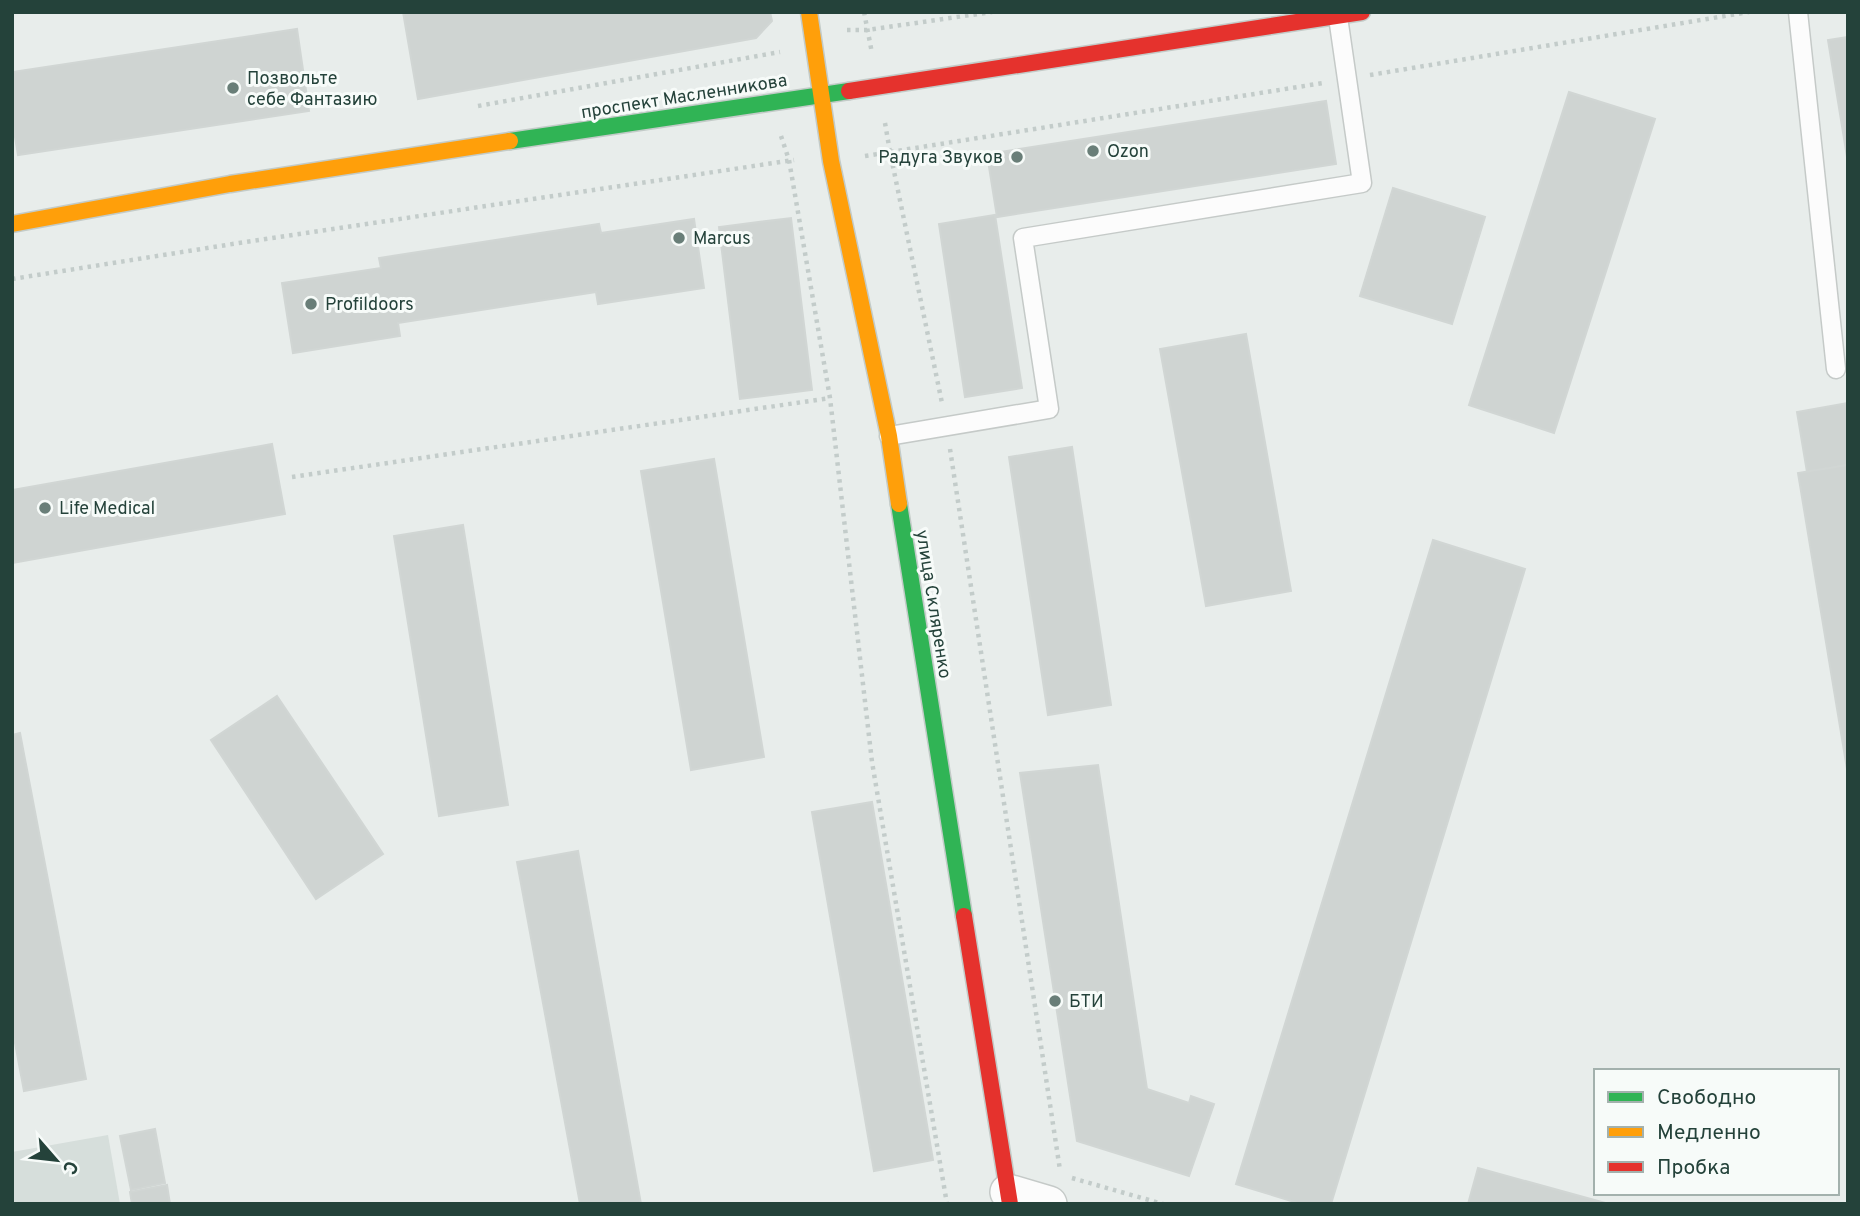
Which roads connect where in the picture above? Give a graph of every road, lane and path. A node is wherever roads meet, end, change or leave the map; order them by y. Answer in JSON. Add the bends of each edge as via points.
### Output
{"nodes":[{"id":1,"x":809,"y":12,"type":"edge"},
{"id":2,"x":864,"y":12,"type":"edge"},
{"id":3,"x":992,"y":12,"type":"edge"},
{"id":4,"x":1362,"y":12,"type":"edge"},
{"id":5,"x":1749,"y":12,"type":"edge"},
{"id":6,"x":1798,"y":12,"type":"edge"},
{"id":7,"x":1338,"y":17,"type":"junction"},
{"id":8,"x":812,"y":29,"type":"junction"},
{"id":9,"x":867,"y":30,"type":"junction"},
{"id":10,"x":779,"y":39,"type":"dead end"},
{"id":11,"x":781,"y":52,"type":"junction"},
{"id":12,"x":1347,"y":79,"type":"junction"},
{"id":13,"x":881,"y":89,"type":"junction"},
{"id":14,"x":821,"y":94,"type":"junction"},
{"id":15,"x":770,"y":103,"type":"junction"},
{"id":16,"x":465,"y":109,"type":"dead end"},
{"id":17,"x":890,"y":152,"type":"junction"},
{"id":18,"x":789,"y":160,"type":"junction"},
{"id":19,"x":831,"y":161,"type":"junction"},
{"id":20,"x":12,"y":224,"type":"edge"},
{"id":21,"x":12,"y":279,"type":"edge"},
{"id":22,"x":1836,"y":369,"type":"dead end"},
{"id":23,"x":830,"y":398,"type":"junction"},
{"id":24,"x":947,"y":426,"type":"junction"},
{"id":25,"x":889,"y":436,"type":"junction"},
{"id":26,"x":292,"y":477,"type":"dead end"},
{"id":27,"x":1009,"y":1198,"type":"edge"},
{"id":28,"x":947,"y":1204,"type":"edge"},
{"id":29,"x":1049,"y":1204,"type":"edge"},
{"id":30,"x":1163,"y":1204,"type":"edge"}],
"edges":[{"from":1,"to":8,"type":"main road","name":"улица Скляренко"},
{"from":2,"to":9,"type":"path"},
{"from":3,"to":9,"type":"path"},
{"from":4,"to":7,"type":"main road","name":"проспект Масленникова"},
{"from":5,"to":12,"type":"path"},
{"from":6,"to":22,"type":"lane"},
{"from":7,"to":12,"type":"lane"},
{"from":7,"to":13,"type":"main road","name":"проспект Масленникова"},
{"from":8,"to":9,"type":"path"},
{"from":8,"to":14,"type":"main road","name":"улица Скляренко"},
{"from":9,"to":13,"type":"path"},
{"from":10,"to":11,"type":"path"},
{"from":11,"to":15,"type":"path"},
{"from":11,"to":16,"type":"path"},
{"from":12,"to":17,"type":"path"},
{"from":12,"to":24,"type":"lane","via":[[1362,183],[1023,238],[1049,410]]},
{"from":13,"to":14,"type":"main road","name":"проспект Масленникова"},
{"from":13,"to":17,"type":"path"},
{"from":14,"to":15,"type":"main road","name":"проспект Масленникова"},
{"from":14,"to":19,"type":"main road","name":"улица Скляренко"},
{"from":15,"to":18,"type":"path"},
{"from":15,"to":20,"type":"main road","name":"проспект Масленникова","via":[[230,184]]},
{"from":17,"to":19,"type":"path"},
{"from":17,"to":24,"type":"path"},
{"from":18,"to":19,"type":"path"},
{"from":18,"to":21,"type":"path"},
{"from":18,"to":23,"type":"path"},
{"from":19,"to":25,"type":"main road","name":"улица Скляренко"},
{"from":23,"to":26,"type":"path"},
{"from":23,"to":28,"type":"path","via":[[872,762]]},
{"from":24,"to":25,"type":"lane"},
{"from":24,"to":30,"type":"path","via":[[1061,1175]]},
{"from":25,"to":27,"type":"main road","name":"улица Скляренко"},
{"from":27,"to":29,"type":"street"}]}
